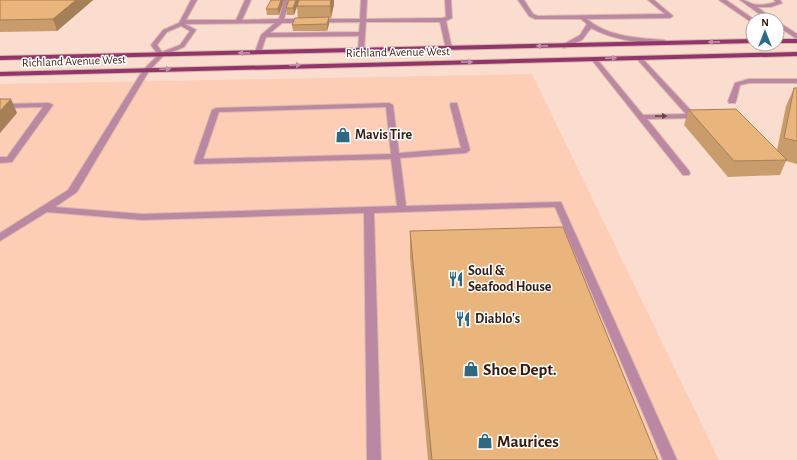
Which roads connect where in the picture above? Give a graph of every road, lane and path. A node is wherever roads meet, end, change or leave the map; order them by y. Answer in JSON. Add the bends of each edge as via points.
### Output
{"nodes":[{"id":1,"x":194,"y":0,"type":"edge"},
{"id":2,"x":248,"y":0,"type":"edge"},
{"id":3,"x":287,"y":0,"type":"edge"},
{"id":4,"x":364,"y":0,"type":"edge"},
{"id":5,"x":448,"y":0,"type":"edge"},
{"id":6,"x":521,"y":0,"type":"edge"},
{"id":7,"x":652,"y":0,"type":"edge"},
{"id":8,"x":722,"y":0,"type":"edge"},
{"id":9,"x":743,"y":0,"type":"edge"},
{"id":10,"x":777,"y":0,"type":"edge"},
{"id":11,"x":752,"y":6,"type":"junction"},
{"id":12,"x":761,"y":12,"type":"edge"},
{"id":13,"x":745,"y":16,"type":"edge"},
{"id":14,"x":583,"y":18,"type":"junction"},
{"id":15,"x":364,"y":20,"type":"junction"},
{"id":16,"x":443,"y":20,"type":"junction"},
{"id":17,"x":281,"y":21,"type":"junction"},
{"id":18,"x":238,"y":22,"type":"junction"},
{"id":19,"x":182,"y":23,"type":"junction"},
{"id":20,"x":589,"y":25,"type":"junction"},
{"id":21,"x":785,"y":28,"type":"edge"},
{"id":22,"x":362,"y":34,"type":"junction"},
{"id":23,"x":264,"y":35,"type":"junction"},
{"id":24,"x":797,"y":36,"type":"edge"},
{"id":25,"x":785,"y":40,"type":"edge"},
{"id":26,"x":797,"y":40,"type":"edge"},
{"id":27,"x":745,"y":42,"type":"edge"},
{"id":28,"x":676,"y":43,"type":"junction"},
{"id":29,"x":564,"y":46,"type":"junction"},
{"id":30,"x":449,"y":49,"type":"junction"},
{"id":31,"x":361,"y":50,"type":"junction"},
{"id":32,"x":258,"y":52,"type":"junction"},
{"id":33,"x":797,"y":54,"type":"edge"},
{"id":34,"x":161,"y":56,"type":"junction"},
{"id":35,"x":0,"y":58,"type":"edge"},
{"id":36,"x":639,"y":58,"type":"junction"},
{"id":37,"x":594,"y":59,"type":"junction"},
{"id":38,"x":146,"y":70,"type":"junction"},
{"id":39,"x":0,"y":74,"type":"edge"},
{"id":40,"x":797,"y":80,"type":"edge"},
{"id":41,"x":732,"y":101,"type":"dead end"},
{"id":42,"x":454,"y":105,"type":"dead end"},
{"id":43,"x":0,"y":106,"type":"edge"},
{"id":44,"x":641,"y":117,"type":"junction"},
{"id":45,"x":395,"y":156,"type":"junction"},
{"id":46,"x":0,"y":160,"type":"edge"},
{"id":47,"x":686,"y":173,"type":"dead end"},
{"id":48,"x":44,"y":209,"type":"junction"},
{"id":49,"x":402,"y":209,"type":"junction"},
{"id":50,"x":369,"y":210,"type":"junction"},
{"id":51,"x":0,"y":238,"type":"edge"},
{"id":52,"x":374,"y":460,"type":"edge"},
{"id":53,"x":670,"y":460,"type":"edge"}],
"edges":[{"from":1,"to":19,"type":"street"},
{"from":2,"to":18,"type":"street"},
{"from":3,"to":17,"type":"street"},
{"from":4,"to":15,"type":"street"},
{"from":5,"to":16,"type":"street","via":[[449,18]]},
{"from":6,"to":14,"type":"street","via":[[531,16],[536,18]]},
{"from":7,"to":14,"type":"street","via":[[670,16]]},
{"from":8,"to":13,"type":"street"},
{"from":9,"to":11,"type":"street"},
{"from":10,"to":11,"type":"street","via":[[779,3]]},
{"from":11,"to":12,"type":"street"},
{"from":14,"to":20,"type":"street"},
{"from":15,"to":16,"type":"street"},
{"from":15,"to":17,"type":"street"},
{"from":15,"to":22,"type":"street"},
{"from":16,"to":30,"type":"street"},
{"from":17,"to":18,"type":"street"},
{"from":17,"to":23,"type":"street"},
{"from":18,"to":19,"type":"street"},
{"from":19,"to":34,"type":"street","via":[[165,31],[154,44]]},
{"from":19,"to":34,"type":"street","via":[[193,30],[182,46]]},
{"from":20,"to":28,"type":"street","via":[[622,37]]},
{"from":20,"to":29,"type":"street","via":[[586,34],[579,40]]},
{"from":21,"to":24,"type":"street"},
{"from":22,"to":23,"type":"street"},
{"from":22,"to":31,"type":"street"},
{"from":23,"to":32,"type":"street"},
{"from":25,"to":26,"type":"main road"},
{"from":27,"to":28,"type":"main road","name":"Richland Avenue West","one_way":true},
{"from":28,"to":29,"type":"main road","name":"Richland Avenue West"},
{"from":29,"to":30,"type":"main road","name":"Richland Avenue West","one_way":true},
{"from":30,"to":31,"type":"main road","name":"Richland Avenue West"},
{"from":31,"to":32,"type":"main road","name":"Richland Avenue West"},
{"from":32,"to":34,"type":"main road","name":"Richland Avenue West","one_way":true},
{"from":33,"to":36,"type":"main road","name":"Richland Avenue West"},
{"from":34,"to":35,"type":"main road","name":"Richland Avenue West"},
{"from":34,"to":38,"type":"street"},
{"from":37,"to":36,"type":"main road","name":"Richland Avenue West","one_way":true},
{"from":44,"to":36,"type":"street","one_way":true,"via":[[692,116]]},
{"from":38,"to":37,"type":"main road","name":"Richland Avenue West","one_way":true},
{"from":37,"to":44,"type":"street"},
{"from":38,"to":39,"type":"main road","name":"Richland Avenue West"},
{"from":38,"to":48,"type":"street","via":[[72,192]]},
{"from":40,"to":41,"type":"street","via":[[749,81],[737,84]]},
{"from":42,"to":45,"type":"street","via":[[466,150]]},
{"from":43,"to":46,"type":"street","via":[[49,105],[9,160]]},
{"from":44,"to":47,"type":"street"},
{"from":45,"to":45,"type":"street","via":[[389,105],[216,110],[198,162]]},
{"from":45,"to":49,"type":"street"},
{"from":48,"to":50,"type":"street","via":[[142,217]]},
{"from":48,"to":51,"type":"street"},
{"from":49,"to":50,"type":"street"},
{"from":49,"to":53,"type":"street","via":[[558,204]]},
{"from":50,"to":52,"type":"street"}]}
